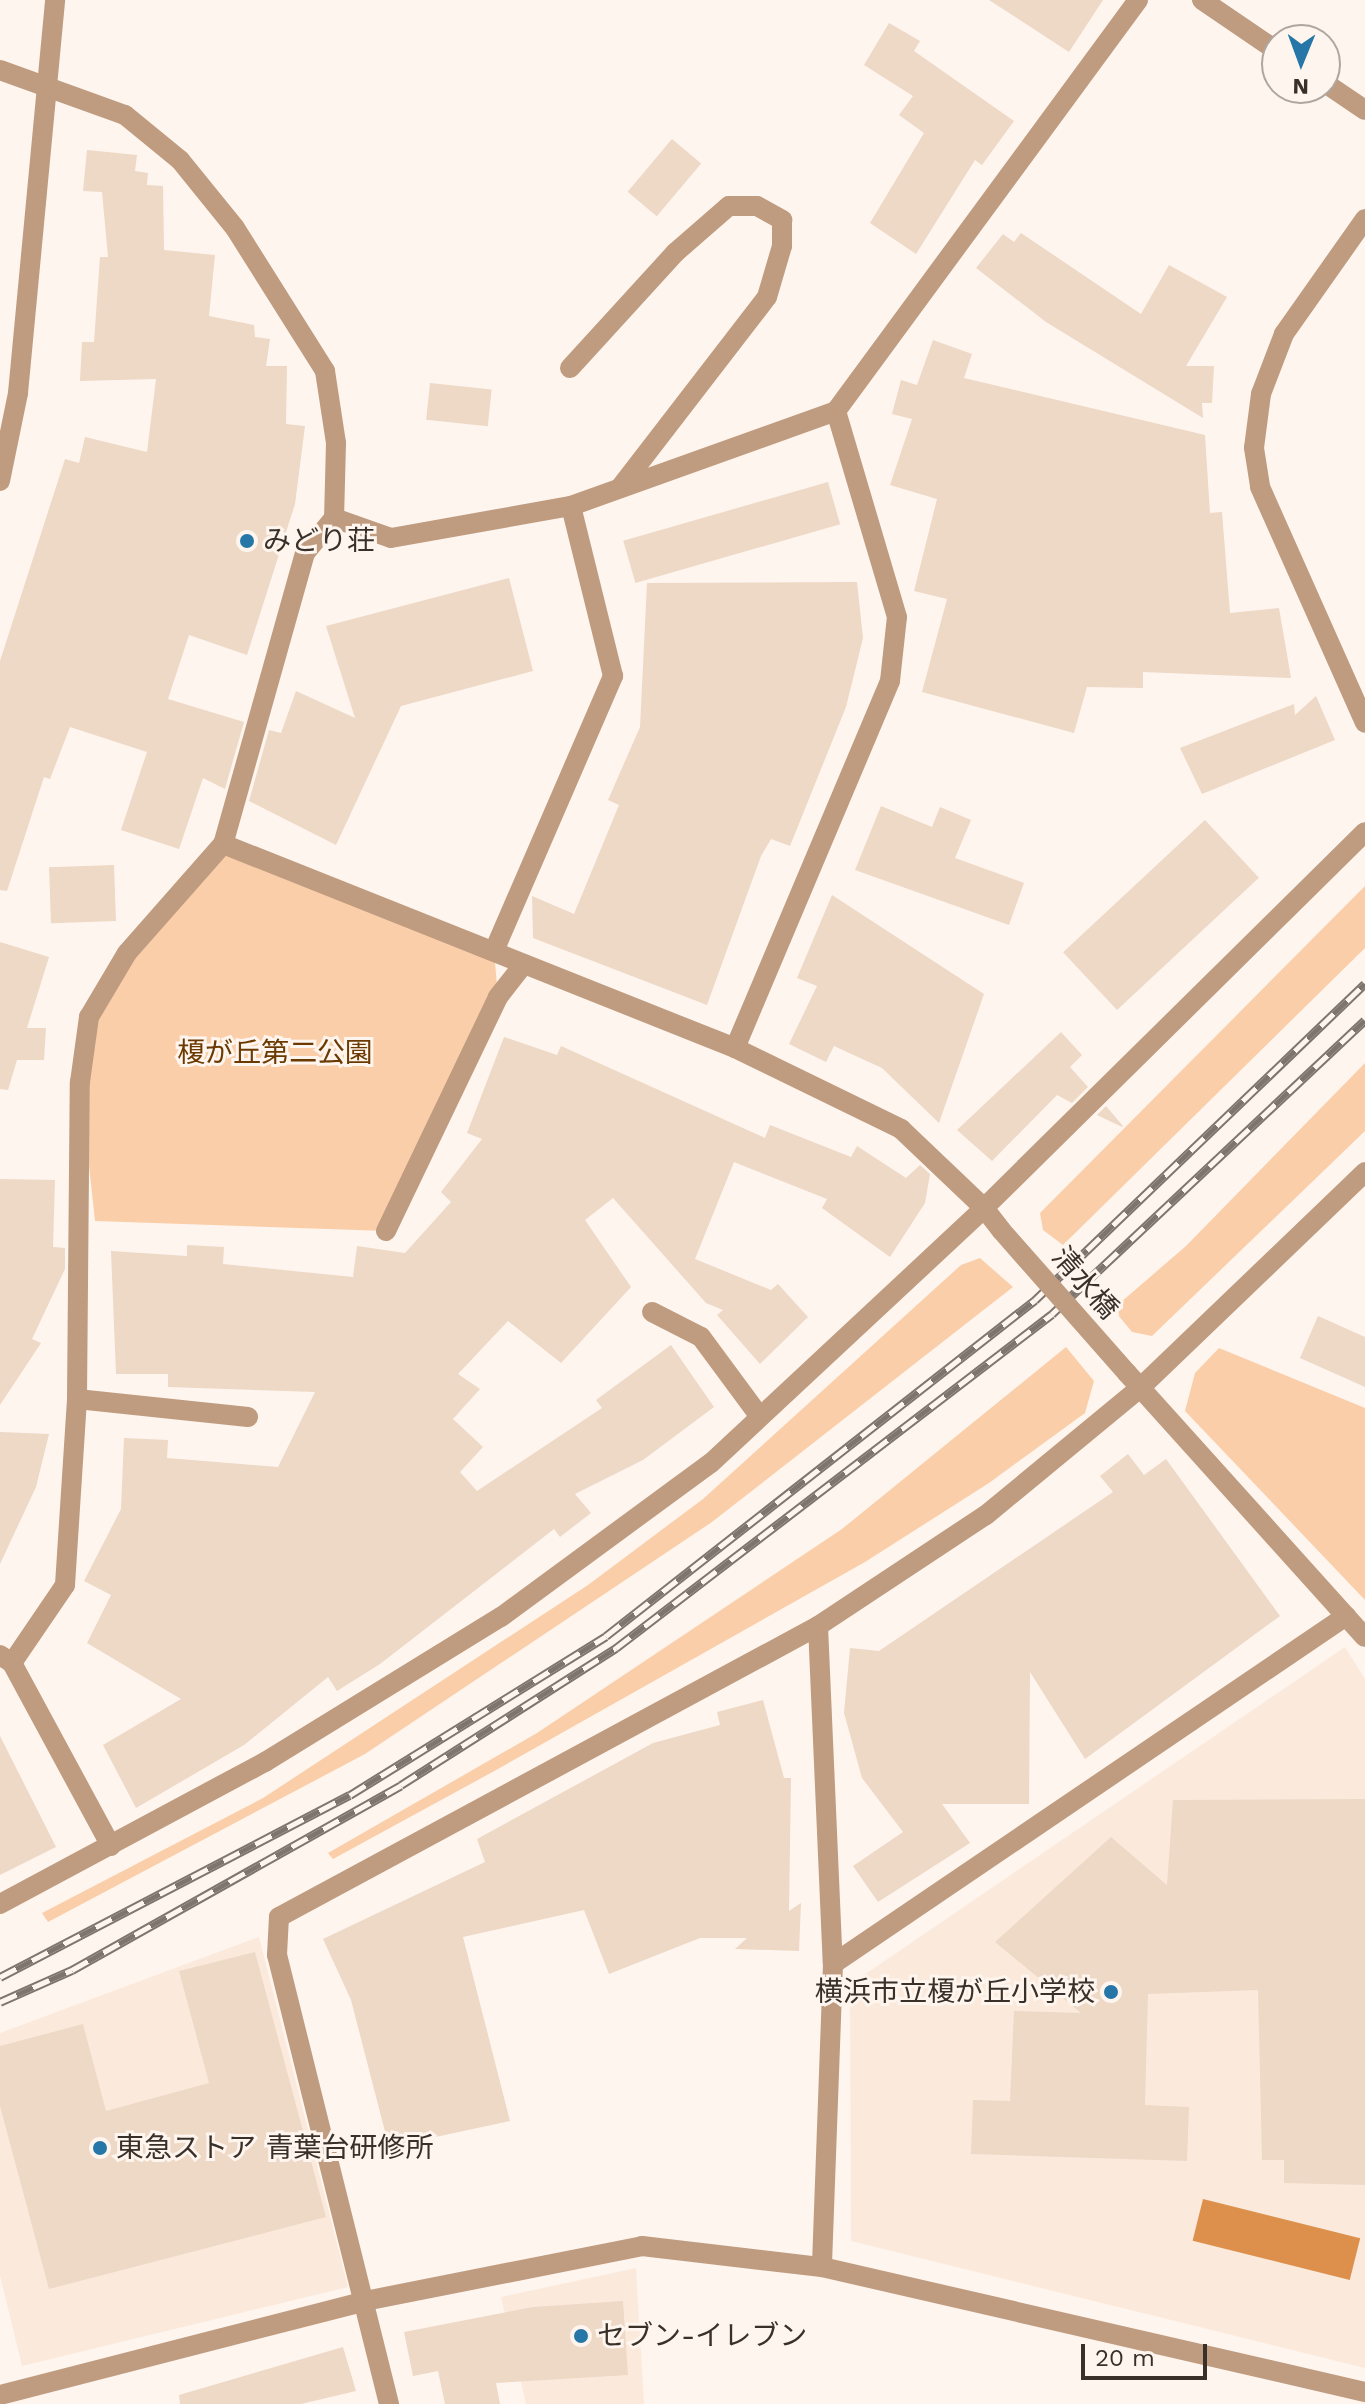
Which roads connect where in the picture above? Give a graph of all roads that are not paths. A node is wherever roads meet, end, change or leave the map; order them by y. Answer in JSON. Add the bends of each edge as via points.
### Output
{"nodes":[{"id":1,"x":55,"y":0,"type":"edge"},
{"id":2,"x":1138,"y":0,"type":"edge"},
{"id":3,"x":1202,"y":0,"type":"edge"},
{"id":4,"x":1261,"y":40,"type":"edge"},
{"id":5,"x":0,"y":70,"type":"edge"},
{"id":6,"x":45,"y":84,"type":"junction"},
{"id":7,"x":1341,"y":94,"type":"edge"},
{"id":8,"x":1365,"y":110,"type":"edge"},
{"id":9,"x":1365,"y":219,"type":"edge"},
{"id":10,"x":570,"y":368,"type":"dead end"},
{"id":11,"x":836,"y":411,"type":"junction"},
{"id":12,"x":0,"y":481,"type":"edge"},
{"id":13,"x":619,"y":489,"type":"junction"},
{"id":14,"x":571,"y":506,"type":"junction"},
{"id":15,"x":334,"y":518,"type":"junction"},
{"id":16,"x":1365,"y":723,"type":"edge"},
{"id":17,"x":1365,"y":832,"type":"edge"},
{"id":18,"x":223,"y":844,"type":"junction"},
{"id":19,"x":494,"y":951,"type":"junction"},
{"id":20,"x":521,"y":968,"type":"junction"},
{"id":21,"x":735,"y":1048,"type":"junction"},
{"id":22,"x":1365,"y":1172,"type":"edge"},
{"id":23,"x":984,"y":1208,"type":"junction"},
{"id":24,"x":386,"y":1231,"type":"dead end"},
{"id":25,"x":652,"y":1312,"type":"dead end"},
{"id":26,"x":1134,"y":1381,"type":"junction"},
{"id":27,"x":77,"y":1399,"type":"junction"},
{"id":28,"x":248,"y":1417,"type":"dead end"},
{"id":29,"x":760,"y":1417,"type":"junction"},
{"id":30,"x":1346,"y":1616,"type":"junction"},
{"id":31,"x":818,"y":1626,"type":"junction"},
{"id":32,"x":1365,"y":1637,"type":"edge"},
{"id":33,"x":6,"y":1659,"type":"edge"},
{"id":34,"x":111,"y":1846,"type":"junction"},
{"id":35,"x":0,"y":1904,"type":"edge"},
{"id":36,"x":833,"y":1964,"type":"junction"},
{"id":37,"x":822,"y":2267,"type":"junction"},
{"id":38,"x":365,"y":2301,"type":"junction"},
{"id":39,"x":1365,"y":2392,"type":"edge"},
{"id":40,"x":0,"y":2395,"type":"edge"},
{"id":41,"x":389,"y":2404,"type":"edge"}],
"edges":[{"from":1,"to":6,"type":"street"},
{"from":2,"to":11,"type":"street"},
{"from":3,"to":4,"type":"street"},
{"from":5,"to":6,"type":"street"},
{"from":6,"to":12,"type":"street","via":[[18,393]]},
{"from":6,"to":15,"type":"street","via":[[125,115],[180,160],[235,228],[325,371],[336,443]]},
{"from":7,"to":8,"type":"street"},
{"from":9,"to":16,"type":"street","via":[[1284,334],[1261,394],[1254,448],[1260,487]]},
{"from":10,"to":13,"type":"street","via":[[676,252],[729,206],[757,206],[782,220],[782,246],[767,297]]},
{"from":11,"to":13,"type":"street"},
{"from":11,"to":21,"type":"street","via":[[897,617],[890,681]]},
{"from":13,"to":14,"type":"street"},
{"from":14,"to":15,"type":"street","via":[[391,538]]},
{"from":14,"to":19,"type":"street","via":[[613,676]]},
{"from":15,"to":18,"type":"street","via":[[305,553]]},
{"from":17,"to":23,"type":"street"},
{"from":18,"to":19,"type":"street","name":"清水橋"},
{"from":18,"to":27,"type":"street","via":[[127,953],[89,1017],[80,1082]]},
{"from":19,"to":20,"type":"street","name":"清水橋"},
{"from":20,"to":21,"type":"street","name":"清水橋"},
{"from":20,"to":24,"type":"street","via":[[498,997]]},
{"from":21,"to":23,"type":"street","name":"清水橋","via":[[901,1129]]},
{"from":22,"to":26,"type":"street"},
{"from":23,"to":26,"type":"street","name":"清水橋","bridge":true},
{"from":23,"to":29,"type":"street"},
{"from":25,"to":29,"type":"street","via":[[701,1337]]},
{"from":26,"to":30,"type":"street","name":"清水橋"},
{"from":26,"to":31,"type":"street","via":[[986,1515]]},
{"from":27,"to":28,"type":"street"},
{"from":27,"to":33,"type":"street","via":[[65,1585]]},
{"from":29,"to":34,"type":"street","via":[[711,1463],[501,1617]]},
{"from":30,"to":32,"type":"street","name":"清水橋"},
{"from":30,"to":36,"type":"street"},
{"from":31,"to":36,"type":"street"},
{"from":31,"to":38,"type":"street","via":[[279,1917],[277,1955]]},
{"from":33,"to":34,"type":"street"},
{"from":34,"to":35,"type":"street"},
{"from":36,"to":37,"type":"street"},
{"from":37,"to":38,"type":"street","via":[[688,2246],[602,2248]]},
{"from":37,"to":39,"type":"street"},
{"from":38,"to":40,"type":"street"},
{"from":38,"to":41,"type":"street"}]}
